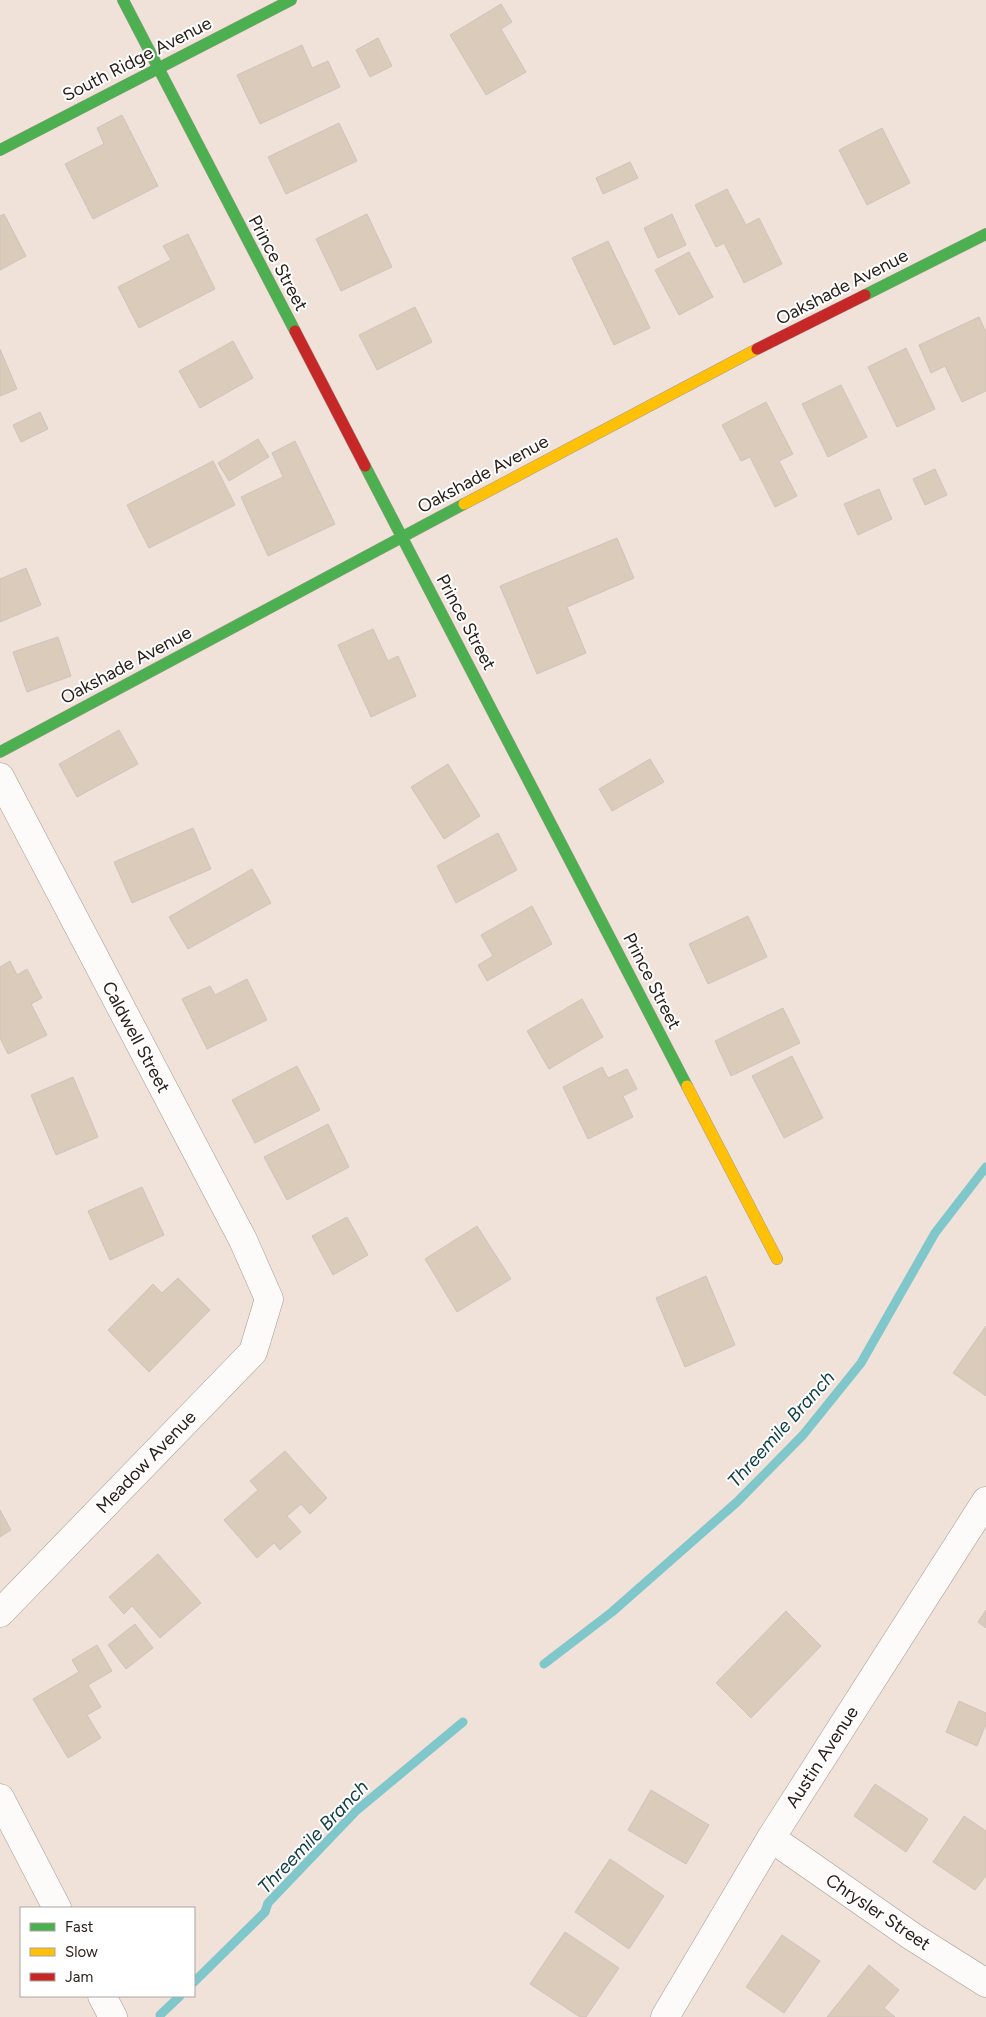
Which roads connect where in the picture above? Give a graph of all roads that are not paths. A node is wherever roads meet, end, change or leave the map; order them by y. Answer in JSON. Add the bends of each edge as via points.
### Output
{"nodes":[{"id":1,"x":123,"y":0,"type":"edge"},
{"id":2,"x":291,"y":0,"type":"edge"},
{"id":3,"x":157,"y":68,"type":"junction"},
{"id":4,"x":0,"y":150,"type":"edge"},
{"id":5,"x":986,"y":234,"type":"edge"},
{"id":6,"x":402,"y":538,"type":"junction"},
{"id":7,"x":0,"y":752,"type":"edge"},
{"id":8,"x":0,"y":777,"type":"edge"},
{"id":9,"x":778,"y":1260,"type":"dead end"},
{"id":10,"x":269,"y":1299,"type":"joint"},
{"id":11,"x":986,"y":1502,"type":"edge"},
{"id":12,"x":0,"y":1613,"type":"edge"},
{"id":13,"x":0,"y":1798,"type":"edge"},
{"id":14,"x":771,"y":1838,"type":"junction"},
{"id":15,"x":56,"y":1907,"type":"edge"},
{"id":16,"x":986,"y":1983,"type":"edge"},
{"id":17,"x":103,"y":1997,"type":"edge"},
{"id":18,"x":114,"y":2017,"type":"edge"},
{"id":19,"x":665,"y":2017,"type":"edge"}],
"edges":[{"from":1,"to":3,"type":"street","name":"Prince Street"},
{"from":2,"to":3,"type":"street","name":"South Ridge Avenue"},
{"from":3,"to":4,"type":"street","name":"South Ridge Avenue"},
{"from":3,"to":6,"type":"street","name":"Prince Street"},
{"from":5,"to":6,"type":"street","name":"Oakshade Avenue","via":[[715,370]]},
{"from":6,"to":7,"type":"street","name":"Oakshade Avenue"},
{"from":6,"to":9,"type":"street","name":"Prince Street"},
{"from":8,"to":10,"type":"street","name":"Caldwell Street","via":[[243,1240]]},
{"from":10,"to":12,"type":"street","name":"Meadow Avenue","via":[[253,1352]]},
{"from":11,"to":14,"type":"street","name":"Austin Avenue"},
{"from":13,"to":15,"type":"street"},
{"from":14,"to":16,"type":"street","name":"Chrysler Street","via":[[913,1937]]},
{"from":14,"to":19,"type":"street","name":"Austin Avenue"},
{"from":17,"to":18,"type":"street"}]}
